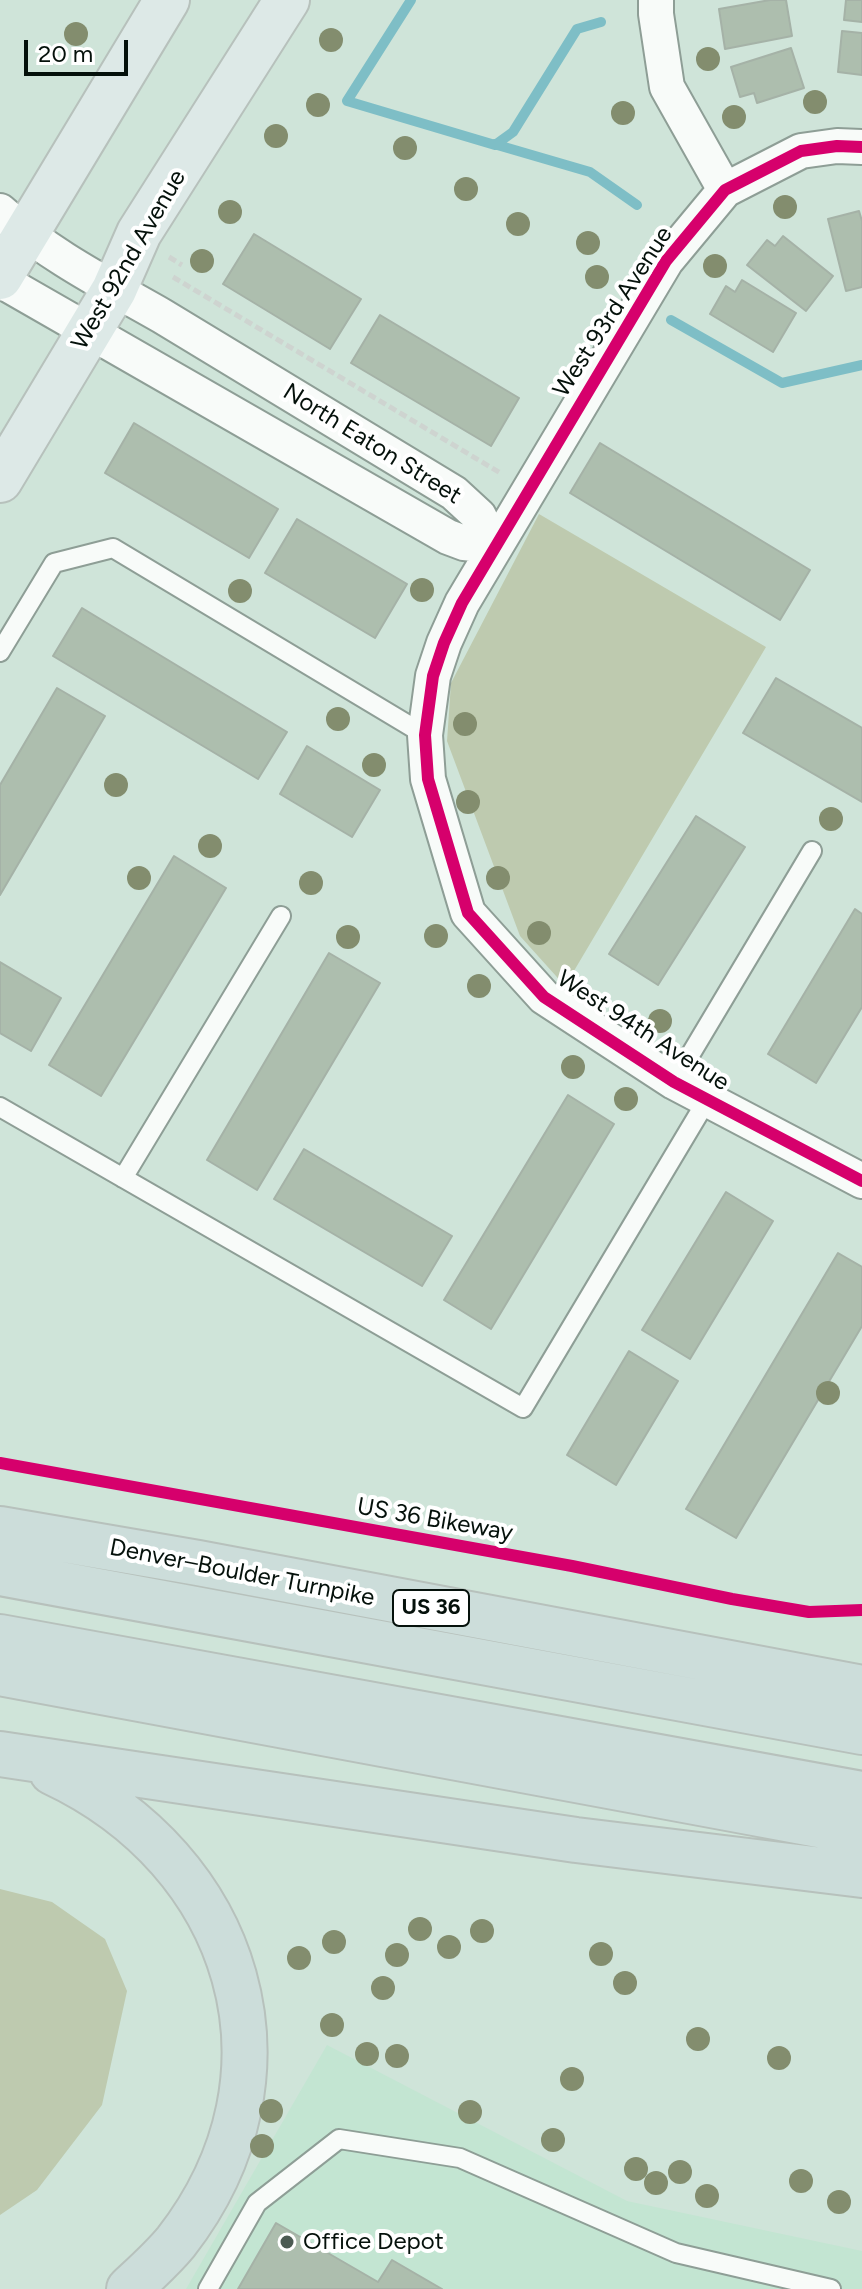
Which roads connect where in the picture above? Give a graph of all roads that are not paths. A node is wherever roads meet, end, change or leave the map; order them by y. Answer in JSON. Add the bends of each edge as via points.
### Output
{"nodes":[{"id":1,"x":167,"y":0,"type":"edge"},
{"id":2,"x":287,"y":0,"type":"edge"},
{"id":3,"x":656,"y":0,"type":"edge"},
{"id":4,"x":862,"y":147,"type":"edge"},
{"id":5,"x":725,"y":190,"type":"junction"},
{"id":6,"x":13,"y":223,"type":"edge"},
{"id":7,"x":0,"y":278,"type":"edge"},
{"id":8,"x":114,"y":290,"type":"junction"},
{"id":9,"x":91,"y":330,"type":"junction"},
{"id":10,"x":0,"y":480,"type":"edge"},
{"id":11,"x":494,"y":546,"type":"junction"},
{"id":12,"x":0,"y":652,"type":"edge"},
{"id":13,"x":425,"y":735,"type":"junction"},
{"id":14,"x":812,"y":851,"type":"dead end"},
{"id":15,"x":281,"y":916,"type":"dead end"},
{"id":16,"x":674,"y":1082,"type":"junction"},
{"id":17,"x":707,"y":1100,"type":"junction"},
{"id":18,"x":0,"y":1107,"type":"edge"},
{"id":19,"x":123,"y":1178,"type":"junction"},
{"id":20,"x":862,"y":1181,"type":"edge"},
{"id":21,"x":0,"y":1529,"type":"edge"},
{"id":22,"x":0,"y":1573,"type":"edge"},
{"id":23,"x":0,"y":1637,"type":"edge"},
{"id":24,"x":0,"y":1673,"type":"edge"},
{"id":25,"x":862,"y":1688,"type":"edge"},
{"id":26,"x":862,"y":1732,"type":"edge"},
{"id":27,"x":8,"y":1756,"type":"edge"},
{"id":28,"x":862,"y":1794,"type":"edge"},
{"id":29,"x":862,"y":1833,"type":"edge"},
{"id":30,"x":862,"y":1875,"type":"edge"},
{"id":31,"x":129,"y":2289,"type":"edge"},
{"id":32,"x":208,"y":2289,"type":"edge"},
{"id":33,"x":831,"y":2289,"type":"edge"}],
"edges":[{"from":1,"to":6,"type":"main road"},
{"from":2,"to":8,"type":"main road","name":"West 92nd Avenue","via":[[139,233]]},
{"from":3,"to":5,"type":"street","via":[[667,87]]},
{"from":4,"to":5,"type":"street","name":"West 93rd Avenue","via":[[801,151]]},
{"from":5,"to":11,"type":"street","name":"West 93rd Avenue","via":[[666,261]]},
{"from":6,"to":7,"type":"main road"},
{"from":6,"to":8,"type":"street","name":"North Eaton Street"},
{"from":7,"to":9,"type":"street","name":"North Eaton Street"},
{"from":8,"to":9,"type":"main road","name":"West 92nd Avenue"},
{"from":8,"to":11,"type":"street","name":"North Eaton Street","via":[[454,493],[479,516]]},
{"from":9,"to":10,"type":"main road","name":"West 92nd Avenue"},
{"from":9,"to":11,"type":"street","name":"North Eaton Street","via":[[448,537]]},
{"from":11,"to":13,"type":"street","name":"West 94th Avenue","via":[[444,643],[433,676]]},
{"from":12,"to":13,"type":"lane","via":[[54,563],[113,548]]},
{"from":13,"to":16,"type":"street","name":"West 94th Avenue","via":[[428,779],[468,913],[544,997]]},
{"from":14,"to":16,"type":"lane"},
{"from":15,"to":19,"type":"lane"},
{"from":16,"to":17,"type":"street","name":"West 94th Avenue"},
{"from":17,"to":19,"type":"lane","via":[[523,1408]]},
{"from":17,"to":20,"type":"street","name":"West 94th Avenue"},
{"from":18,"to":19,"type":"lane"},
{"from":21,"to":25,"type":"highway","name":"Denver–Boulder Turnpike","number":"US 36"},
{"from":22,"to":26,"type":"highway"},
{"from":23,"to":28,"type":"highway"},
{"from":24,"to":29,"type":"highway"},
{"from":27,"to":30,"type":"highway","via":[[545,1836]]},
{"from":27,"to":31,"type":"highway","via":[[100,1797],[169,1855],[212,1919],[241,2007],[241,2098],[213,2183],[174,2243]]},
{"from":32,"to":33,"type":"lane","via":[[257,2203],[339,2139],[460,2158],[676,2253]]}]}
